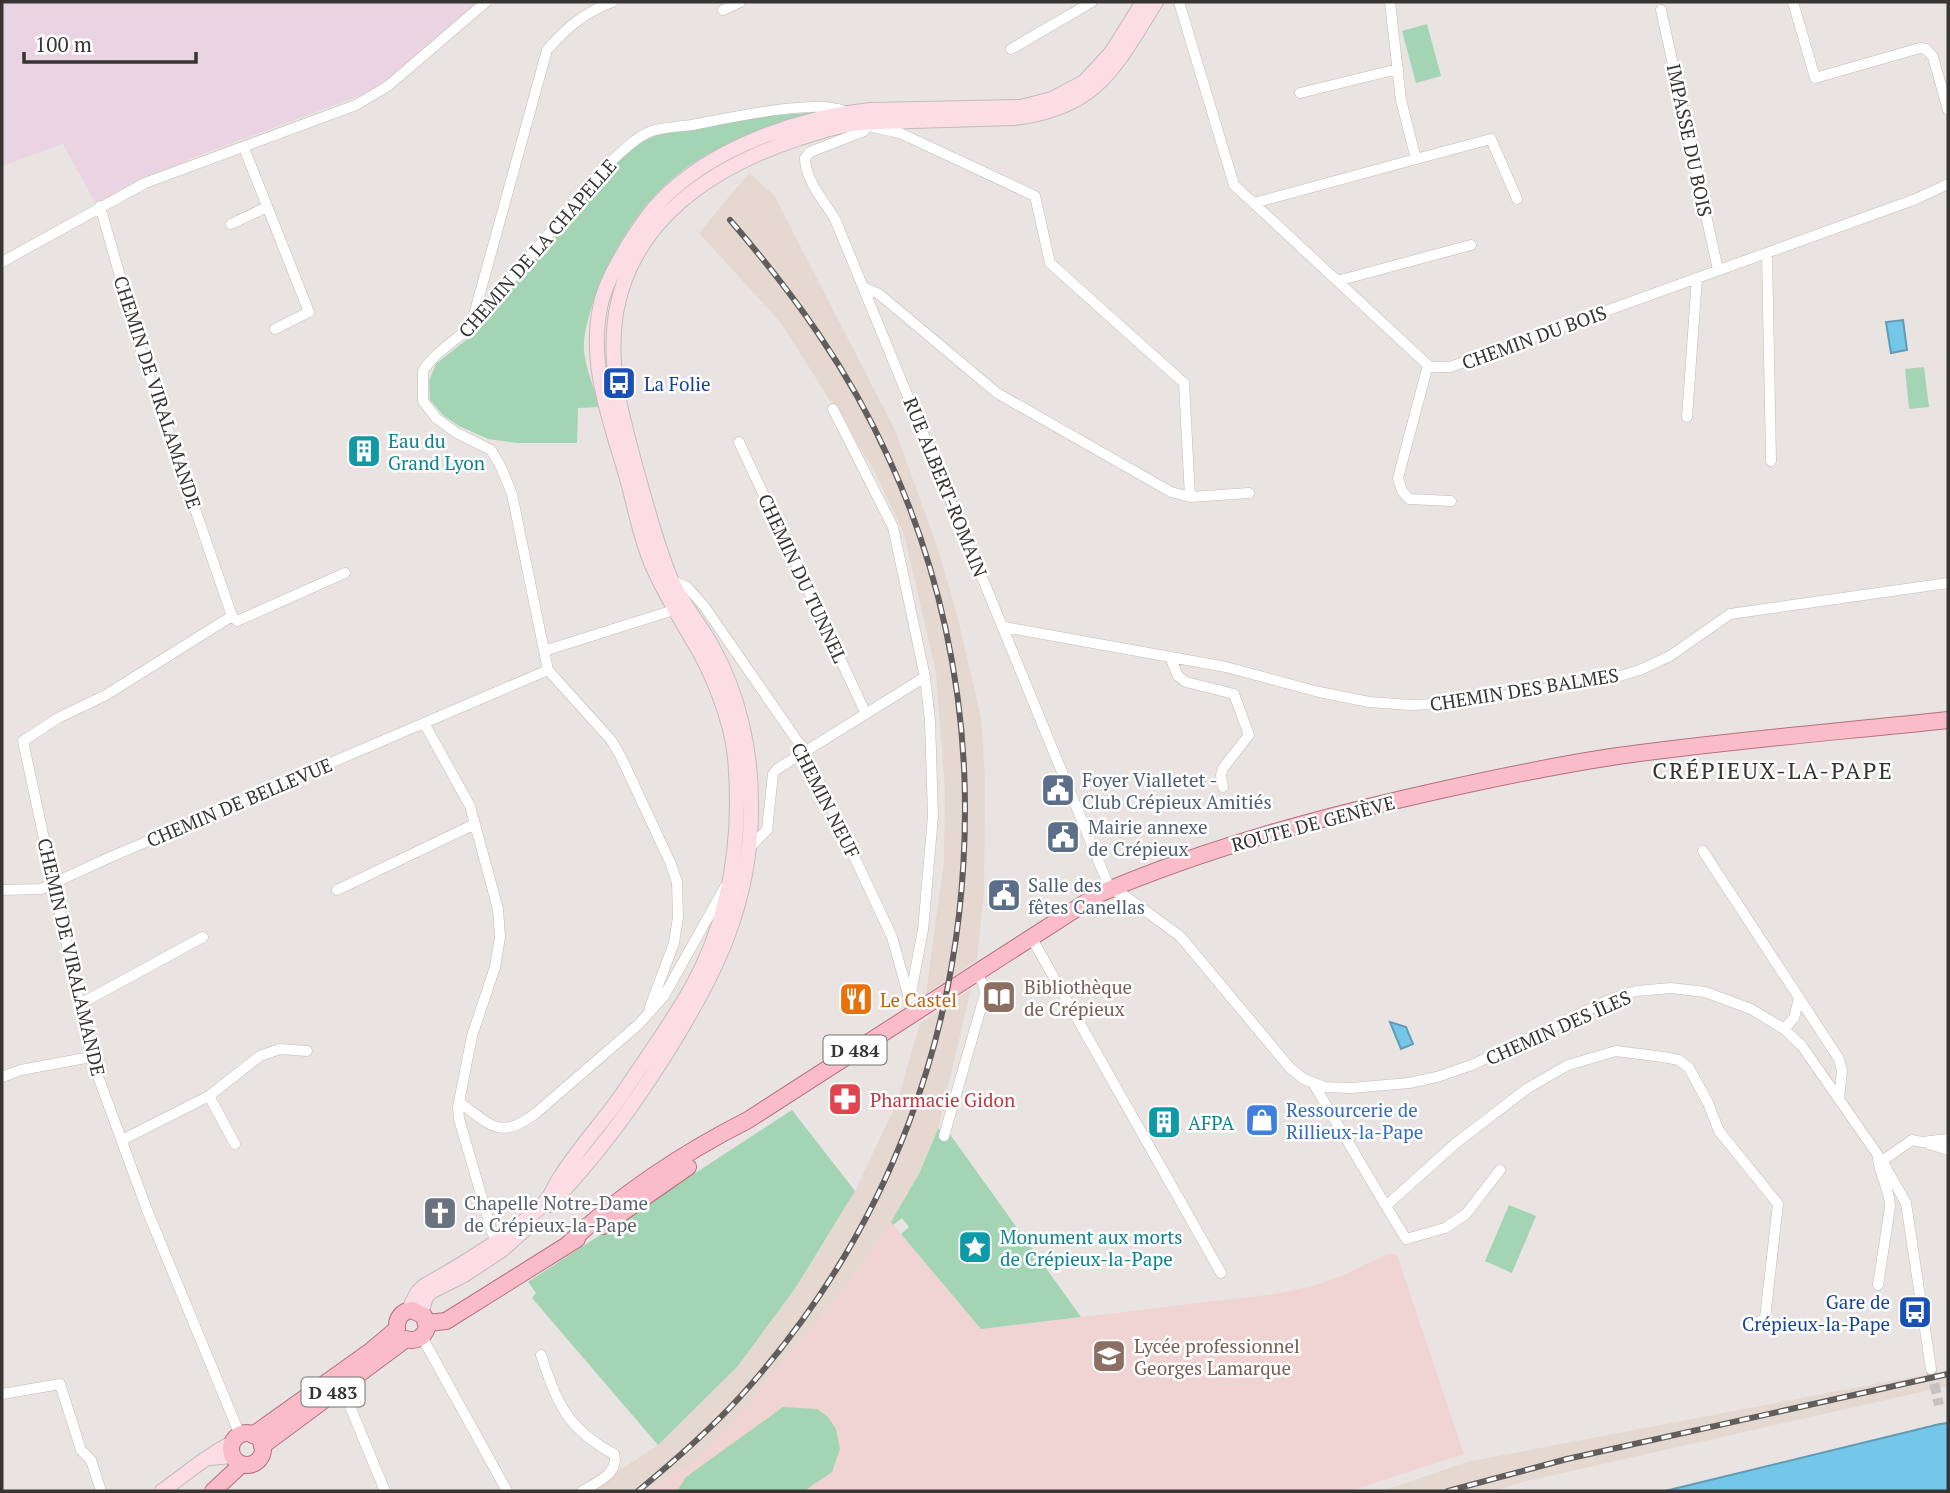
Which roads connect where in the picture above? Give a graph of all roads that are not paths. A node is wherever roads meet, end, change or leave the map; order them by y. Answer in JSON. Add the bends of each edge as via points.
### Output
{"nodes":[{"id":1,"x":486,"y":2,"type":"edge"},
{"id":2,"x":612,"y":2,"type":"edge"},
{"id":3,"x":740,"y":2,"type":"edge"},
{"id":4,"x":1092,"y":2,"type":"edge"},
{"id":5,"x":1143,"y":2,"type":"edge"},
{"id":6,"x":1156,"y":2,"type":"edge"},
{"id":7,"x":1179,"y":2,"type":"edge"},
{"id":8,"x":1390,"y":2,"type":"edge"},
{"id":9,"x":1793,"y":2,"type":"edge"},
{"id":10,"x":723,"y":10,"type":"dead end"},
{"id":11,"x":1661,"y":10,"type":"dead end"},
{"id":12,"x":1012,"y":49,"type":"dead end"},
{"id":13,"x":1398,"y":69,"type":"junction"},
{"id":14,"x":1300,"y":93,"type":"dead end"},
{"id":15,"x":1948,"y":110,"type":"edge"},
{"id":16,"x":846,"y":112,"type":"junction"},
{"id":17,"x":869,"y":119,"type":"junction"},
{"id":18,"x":244,"y":148,"type":"junction"},
{"id":19,"x":1416,"y":159,"type":"junction"},
{"id":20,"x":1948,"y":184,"type":"edge"},
{"id":21,"x":1517,"y":199,"type":"dead end"},
{"id":22,"x":1254,"y":203,"type":"junction"},
{"id":23,"x":100,"y":206,"type":"junction"},
{"id":24,"x":267,"y":207,"type":"junction"},
{"id":25,"x":231,"y":224,"type":"dead end"},
{"id":26,"x":1471,"y":245,"type":"dead end"},
{"id":27,"x":1766,"y":253,"type":"junction"},
{"id":28,"x":2,"y":262,"type":"edge"},
{"id":29,"x":1718,"y":270,"type":"junction"},
{"id":30,"x":1697,"y":278,"type":"junction"},
{"id":31,"x":1337,"y":281,"type":"junction"},
{"id":32,"x":863,"y":287,"type":"junction"},
{"id":33,"x":471,"y":326,"type":"junction"},
{"id":34,"x":275,"y":329,"type":"dead end"},
{"id":35,"x":1428,"y":365,"type":"junction"},
{"id":36,"x":833,"y":409,"type":"dead end"},
{"id":37,"x":1687,"y":417,"type":"dead end"},
{"id":38,"x":739,"y":442,"type":"dead end"},
{"id":39,"x":1771,"y":461,"type":"dead end"},
{"id":40,"x":1249,"y":493,"type":"dead end"},
{"id":41,"x":1190,"y":497,"type":"junction"},
{"id":42,"x":1451,"y":501,"type":"dead end"},
{"id":43,"x":345,"y":573,"type":"dead end"},
{"id":44,"x":672,"y":581,"type":"junction"},
{"id":45,"x":1948,"y":583,"type":"edge"},
{"id":46,"x":680,"y":608,"type":"junction"},
{"id":47,"x":232,"y":616,"type":"junction"},
{"id":48,"x":1004,"y":627,"type":"junction"},
{"id":49,"x":544,"y":651,"type":"junction"},
{"id":50,"x":1170,"y":657,"type":"junction"},
{"id":51,"x":548,"y":670,"type":"junction"},
{"id":52,"x":925,"y":677,"type":"junction"},
{"id":53,"x":866,"y":714,"type":"junction"},
{"id":54,"x":1948,"y":720,"type":"edge"},
{"id":55,"x":424,"y":723,"type":"junction"},
{"id":56,"x":805,"y":752,"type":"junction"},
{"id":57,"x":1223,"y":787,"type":"dead end"},
{"id":58,"x":475,"y":824,"type":"junction"},
{"id":59,"x":750,"y":847,"type":"junction"},
{"id":60,"x":1703,"y":851,"type":"dead end"},
{"id":61,"x":733,"y":871,"type":"junction"},
{"id":62,"x":55,"y":883,"type":"junction"},
{"id":63,"x":1110,"y":889,"type":"junction"},
{"id":64,"x":2,"y":890,"type":"edge"},
{"id":65,"x":337,"y":890,"type":"dead end"},
{"id":66,"x":203,"y":937,"type":"dead end"},
{"id":67,"x":1031,"y":937,"type":"junction"},
{"id":68,"x":975,"y":972,"type":"junction"},
{"id":69,"x":1800,"y":998,"type":"junction"},
{"id":70,"x":80,"y":1004,"type":"junction"},
{"id":71,"x":913,"y":1005,"type":"junction"},
{"id":72,"x":650,"y":1010,"type":"junction"},
{"id":73,"x":1784,"y":1030,"type":"junction"},
{"id":74,"x":307,"y":1051,"type":"dead end"},
{"id":75,"x":91,"y":1057,"type":"junction"},
{"id":76,"x":2,"y":1077,"type":"edge"},
{"id":77,"x":1313,"y":1083,"type":"junction"},
{"id":78,"x":209,"y":1096,"type":"junction"},
{"id":79,"x":1839,"y":1098,"type":"junction"},
{"id":80,"x":459,"y":1102,"type":"junction"},
{"id":81,"x":944,"y":1136,"type":"dead end"},
{"id":82,"x":1948,"y":1139,"type":"edge"},
{"id":83,"x":122,"y":1140,"type":"junction"},
{"id":84,"x":1922,"y":1142,"type":"junction"},
{"id":85,"x":235,"y":1144,"type":"dead end"},
{"id":86,"x":1948,"y":1150,"type":"edge"},
{"id":87,"x":1880,"y":1158,"type":"junction"},
{"id":88,"x":1500,"y":1170,"type":"dead end"},
{"id":89,"x":1387,"y":1206,"type":"junction"},
{"id":90,"x":498,"y":1245,"type":"junction"},
{"id":91,"x":1221,"y":1273,"type":"dead end"},
{"id":92,"x":1878,"y":1285,"type":"dead end"},
{"id":93,"x":413,"y":1325,"type":"junction"},
{"id":94,"x":1750,"y":1328,"type":"dead end"},
{"id":95,"x":541,"y":1355,"type":"dead end"},
{"id":96,"x":1931,"y":1369,"type":"tunnel mouth"},
{"id":97,"x":339,"y":1387,"type":"junction"},
{"id":98,"x":2,"y":1394,"type":"edge"},
{"id":99,"x":244,"y":1447,"type":"junction"},
{"id":100,"x":101,"y":1491,"type":"edge"},
{"id":101,"x":162,"y":1491,"type":"edge"},
{"id":102,"x":214,"y":1491,"type":"edge"},
{"id":103,"x":385,"y":1491,"type":"edge"},
{"id":104,"x":507,"y":1491,"type":"edge"},
{"id":105,"x":582,"y":1491,"type":"edge"}],
"edges":[{"from":1,"to":18,"type":"street","via":[[367,99]]},
{"from":2,"to":33,"type":"street","via":[[568,26],[547,50]]},
{"from":3,"to":10,"type":"street"},
{"from":4,"to":12,"type":"street"},
{"from":5,"to":17,"type":"main road","via":[[1111,53],[1084,82],[1052,99],[1021,107]]},
{"from":6,"to":17,"type":"main road","via":[[1110,72],[1086,94],[1057,110],[1014,118]]},
{"from":7,"to":22,"type":"street","via":[[1234,185]]},
{"from":8,"to":13,"type":"street"},
{"from":9,"to":15,"type":"street","via":[[1815,78],[1926,49],[1933,57]]},
{"from":11,"to":29,"type":"street","name":"IMPASSE DU BOIS"},
{"from":13,"to":14,"type":"street"},
{"from":13,"to":19,"type":"street"},
{"from":16,"to":17,"type":"main road"},
{"from":16,"to":33,"type":"street","name":"CHEMIN DE LA CHAPELLE","via":[[814,108],[760,112],[648,133],[607,165]]},
{"from":16,"to":46,"type":"main road","via":[[810,120],[710,160],[671,190],[642,223],[606,286],[599,310],[597,367],[649,559]]},
{"from":17,"to":32,"type":"street","name":"RUE ALBERT-ROMAIN","via":[[864,131],[805,158],[810,179],[835,219]]},
{"from":17,"to":41,"type":"street","via":[[1035,196],[1050,263],[1184,383]]},
{"from":17,"to":44,"type":"main road","via":[[782,144],[712,177],[662,219],[629,274],[617,313],[614,355],[619,406]]},
{"from":18,"to":23,"type":"street","via":[[145,183]]},
{"from":18,"to":24,"type":"street"},
{"from":19,"to":21,"type":"street","via":[[1491,139]]},
{"from":19,"to":22,"type":"street"},
{"from":20,"to":27,"type":"street","name":"CHEMIN DU BOIS"},
{"from":22,"to":31,"type":"street"},
{"from":23,"to":28,"type":"street"},
{"from":23,"to":47,"type":"street","name":"CHEMIN DE VIRALAMANDE","via":[[145,364]]},
{"from":24,"to":25,"type":"street"},
{"from":24,"to":34,"type":"street","via":[[309,312]]},
{"from":26,"to":31,"type":"street"},
{"from":27,"to":29,"type":"street","name":"CHEMIN DU BOIS"},
{"from":27,"to":39,"type":"street"},
{"from":29,"to":30,"type":"street","name":"CHEMIN DU BOIS"},
{"from":30,"to":35,"type":"street","name":"CHEMIN DU BOIS","via":[[1460,363]]},
{"from":30,"to":37,"type":"street"},
{"from":31,"to":35,"type":"street"},
{"from":32,"to":41,"type":"street","via":[[879,294],[997,393],[1171,492]]},
{"from":32,"to":48,"type":"street","name":"RUE ALBERT-ROMAIN"},
{"from":33,"to":49,"type":"street","name":"CHEMIN DE LA CHAPELLE","via":[[428,362],[423,371],[423,401],[455,432],[491,450],[501,467],[512,494]]},
{"from":35,"to":42,"type":"street","via":[[1398,478],[1409,499]]},
{"from":36,"to":52,"type":"street","via":[[893,527]]},
{"from":38,"to":53,"type":"street","name":"CHEMIN DU TUNNEL"},
{"from":40,"to":41,"type":"street"},
{"from":43,"to":47,"type":"street","name":"CHEMIN DE VIRALAMANDE","via":[[237,621]]},
{"from":44,"to":46,"type":"main road"},
{"from":44,"to":56,"type":"street","name":"CHEMIN NEUF","via":[[687,587],[704,606]]},
{"from":45,"to":50,"type":"street","name":"CHEMIN DES BALMES","via":[[1730,614],[1670,656],[1640,670],[1457,703],[1369,702]]},
{"from":46,"to":49,"type":"street"},
{"from":46,"to":59,"type":"main road","via":[[711,645],[738,711],[750,771]]},
{"from":46,"to":61,"type":"main road","via":[[718,692],[734,752],[738,826]]},
{"from":47,"to":62,"type":"street","name":"CHEMIN DE VIRALAMANDE","via":[[23,741]]},
{"from":48,"to":50,"type":"street","name":"CHEMIN DES BALMES"},
{"from":48,"to":63,"type":"street","name":"RUE ALBERT-ROMAIN"},
{"from":49,"to":51,"type":"street","name":"CHEMIN DE LA CHAPELLE"},
{"from":50,"to":57,"type":"street","via":[[1178,676],[1186,682],[1234,694],[1249,735],[1223,768]]},
{"from":51,"to":55,"type":"street"},
{"from":51,"to":72,"type":"street","via":[[611,740],[677,882],[674,943]]},
{"from":52,"to":53,"type":"street"},
{"from":52,"to":71,"type":"street","via":[[933,816]]},
{"from":53,"to":56,"type":"street"},
{"from":54,"to":63,"type":"main road","name":"ROUTE DE GENÈVE","number":"D 484","via":[[1624,756],[1515,774],[1249,839]]},
{"from":55,"to":58,"type":"street","via":[[470,806]]},
{"from":55,"to":62,"type":"street","name":"CHEMIN DE BELLEVUE"},
{"from":56,"to":59,"type":"street","via":[[773,774],[767,830]]},
{"from":56,"to":71,"type":"street","name":"CHEMIN NEUF","via":[[892,937]]},
{"from":58,"to":65,"type":"street"},
{"from":58,"to":80,"type":"street","via":[[498,909],[500,937]]},
{"from":59,"to":90,"type":"main road","via":[[730,933],[685,1025],[618,1125],[563,1192]]},
{"from":60,"to":69,"type":"street"},
{"from":61,"to":72,"type":"street","via":[[664,996]]},
{"from":61,"to":90,"type":"main road","via":[[718,928],[692,985],[651,1052],[561,1175],[548,1200]]},
{"from":62,"to":64,"type":"street","name":"CHEMIN DE BELLEVUE","via":[[41,889]]},
{"from":62,"to":70,"type":"street","name":"CHEMIN DE VIRALAMANDE"},
{"from":63,"to":67,"type":"main road","name":"ROUTE DE GENÈVE","number":"D 484"},
{"from":63,"to":77,"type":"street","name":"CHEMIN DES ÎLES","via":[[1180,936],[1290,1068]]},
{"from":66,"to":70,"type":"street"},
{"from":67,"to":68,"type":"main road","name":"ROUTE DE GENÈVE","number":"D 484"},
{"from":67,"to":91,"type":"street"},
{"from":68,"to":71,"type":"main road","name":"ROUTE DE GENÈVE","number":"D 484"},
{"from":68,"to":81,"type":"street","via":[[985,994]]},
{"from":69,"to":73,"type":"street","via":[[1794,1018]]},
{"from":69,"to":79,"type":"street","via":[[1839,1059]]},
{"from":70,"to":75,"type":"street","name":"CHEMIN DE VIRALAMANDE"},
{"from":71,"to":93,"type":"main road","name":"ROUTE DE GENÈVE","number":"D 484","via":[[598,1229],[446,1321]]},
{"from":72,"to":80,"type":"street","via":[[523,1123],[494,1127]]},
{"from":73,"to":77,"type":"street","name":"CHEMIN DES ÎLES","via":[[1751,1009],[1705,992],[1671,988],[1636,991],[1437,1077],[1351,1088]]},
{"from":73,"to":79,"type":"street","name":"CHEMIN DES ÎLES"},
{"from":74,"to":78,"type":"street","via":[[280,1049],[260,1056]]},
{"from":75,"to":76,"type":"street"},
{"from":75,"to":83,"type":"street","name":"CHEMIN DE VIRALAMANDE"},
{"from":77,"to":89,"type":"street"},
{"from":78,"to":83,"type":"street"},
{"from":78,"to":85,"type":"street"},
{"from":79,"to":87,"type":"street","name":"CHEMIN DES ÎLES"},
{"from":80,"to":90,"type":"street","via":[[459,1119]]},
{"from":82,"to":84,"type":"street"},
{"from":83,"to":99,"type":"street","name":"CHEMIN DE VIRALAMANDE"},
{"from":84,"to":86,"type":"street"},
{"from":84,"to":87,"type":"street","via":[[1912,1140]]},
{"from":87,"to":92,"type":"street","via":[[1890,1207]]},
{"from":87,"to":96,"type":"street","name":"CHEMIN DES ÎLES","via":[[1906,1203]]},
{"from":88,"to":89,"type":"street","via":[[1466,1214],[1445,1228],[1406,1239]]},
{"from":89,"to":94,"type":"street","via":[[1467,1135],[1528,1088],[1569,1065],[1616,1051],[1679,1060],[1689,1068],[1709,1104],[1718,1131],[1778,1204],[1765,1318]]},
{"from":90,"to":93,"type":"main road","via":[[424,1286],[417,1293]]},
{"from":93,"to":97,"type":"main road","name":"ROUTE DE GENÈVE","number":"D 483"},
{"from":93,"to":99,"type":"main road","name":"ROUTE DE GENÈVE","number":"D 483","via":[[372,1350]]},
{"from":93,"to":104,"type":"street"},
{"from":95,"to":105,"type":"street","via":[[557,1401],[571,1421],[616,1460],[607,1475]]},
{"from":97,"to":99,"type":"main road","name":"ROUTE DE GENÈVE","number":"D 483"},
{"from":97,"to":103,"type":"street"},
{"from":98,"to":100,"type":"street","via":[[60,1384],[80,1450],[91,1460]]},
{"from":99,"to":101,"type":"main road","via":[[218,1450]]},
{"from":99,"to":102,"type":"main road","number":"D 483"}]}
